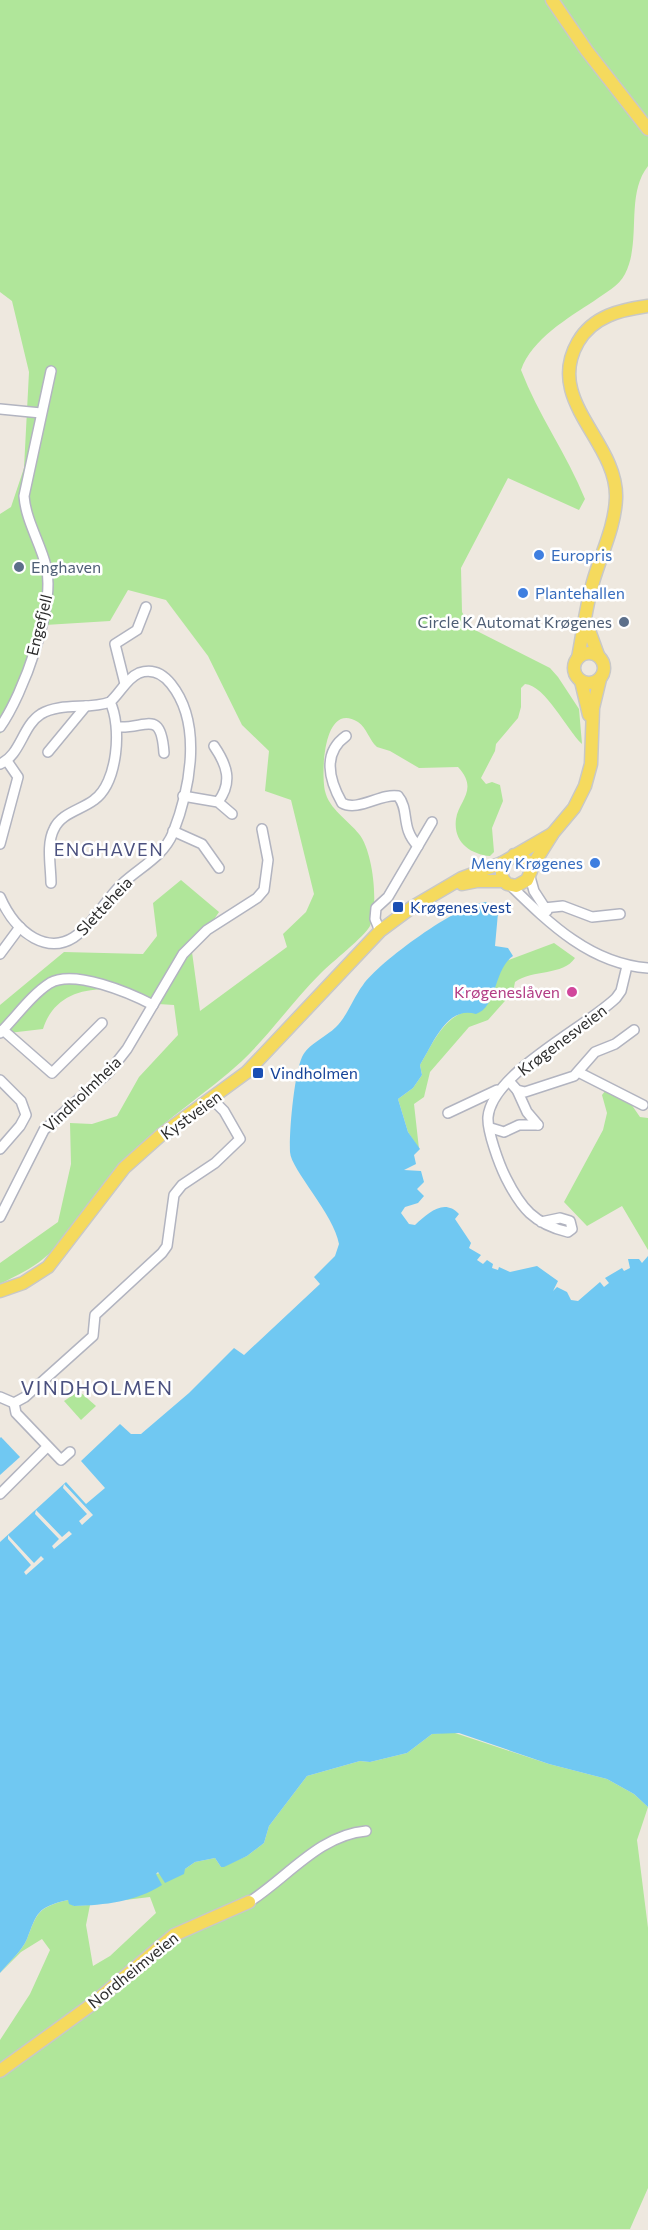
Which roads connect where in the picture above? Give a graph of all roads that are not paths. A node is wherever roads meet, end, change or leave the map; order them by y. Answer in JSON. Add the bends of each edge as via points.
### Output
{"nodes":[{"id":1,"x":552,"y":0,"type":"edge"},
{"id":2,"x":648,"y":129,"type":"edge"},
{"id":3,"x":648,"y":306,"type":"edge"},
{"id":4,"x":51,"y":371,"type":"dead end"},
{"id":5,"x":0,"y":409,"type":"edge"},
{"id":6,"x":41,"y":413,"type":"junction"},
{"id":7,"x":146,"y":607,"type":"dead end"},
{"id":8,"x":586,"y":622,"type":"junction"},
{"id":9,"x":598,"y":655,"type":"junction"},
{"id":10,"x":578,"y":658,"type":"junction"},
{"id":11,"x":600,"y":679,"type":"junction"},
{"id":12,"x":581,"y":681,"type":"junction"},
{"id":13,"x":125,"y":684,"type":"junction"},
{"id":14,"x":110,"y":702,"type":"junction"},
{"id":15,"x":86,"y":706,"type":"junction"},
{"id":16,"x":0,"y":727,"type":"edge"},
{"id":17,"x":118,"y":727,"type":"junction"},
{"id":18,"x":592,"y":728,"type":"junction"},
{"id":19,"x":346,"y":736,"type":"dead end"},
{"id":20,"x":214,"y":746,"type":"dead end"},
{"id":21,"x":48,"y":752,"type":"dead end"},
{"id":22,"x":164,"y":753,"type":"dead end"},
{"id":23,"x":3,"y":763,"type":"edge"},
{"id":24,"x":183,"y":796,"type":"junction"},
{"id":25,"x":218,"y":802,"type":"junction"},
{"id":26,"x":232,"y":814,"type":"dead end"},
{"id":27,"x":4,"y":816,"type":"edge"},
{"id":28,"x":432,"y":822,"type":"dead end"},
{"id":29,"x":262,"y":829,"type":"dead end"},
{"id":30,"x":173,"y":831,"type":"junction"},
{"id":31,"x":553,"y":833,"type":"junction"},
{"id":32,"x":0,"y":844,"type":"edge"},
{"id":33,"x":418,"y":846,"type":"junction"},
{"id":34,"x":514,"y":855,"type":"junction"},
{"id":35,"x":502,"y":863,"type":"junction"},
{"id":36,"x":219,"y":868,"type":"dead end"},
{"id":37,"x":530,"y":872,"type":"junction"},
{"id":38,"x":508,"y":883,"type":"junction"},
{"id":39,"x":51,"y":884,"type":"dead end"},
{"id":40,"x":455,"y":884,"type":"junction"},
{"id":41,"x":0,"y":897,"type":"edge"},
{"id":42,"x":544,"y":908,"type":"junction"},
{"id":43,"x":620,"y":914,"type":"dead end"},
{"id":44,"x":20,"y":927,"type":"junction"},
{"id":45,"x":380,"y":931,"type":"junction"},
{"id":46,"x":563,"y":932,"type":"junction"},
{"id":47,"x":0,"y":954,"type":"edge"},
{"id":48,"x":627,"y":966,"type":"junction"},
{"id":49,"x":648,"y":968,"type":"edge"},
{"id":50,"x":153,"y":1005,"type":"junction"},
{"id":51,"x":102,"y":1023,"type":"dead end"},
{"id":52,"x":634,"y":1030,"type":"dead end"},
{"id":53,"x":2,"y":1031,"type":"edge"},
{"id":54,"x":580,"y":1073,"type":"junction"},
{"id":55,"x":0,"y":1080,"type":"edge"},
{"id":56,"x":509,"y":1081,"type":"junction"},
{"id":57,"x":499,"y":1089,"type":"junction"},
{"id":58,"x":517,"y":1090,"type":"junction"},
{"id":59,"x":213,"y":1100,"type":"junction"},
{"id":60,"x":643,"y":1105,"type":"dead end"},
{"id":61,"x":448,"y":1113,"type":"dead end"},
{"id":62,"x":491,"y":1128,"type":"junction"},
{"id":63,"x":0,"y":1149,"type":"edge"},
{"id":64,"x":0,"y":1217,"type":"edge"},
{"id":65,"x":541,"y":1222,"type":"dead end"},
{"id":66,"x":0,"y":1291,"type":"edge"},
{"id":67,"x":0,"y":1397,"type":"edge"},
{"id":68,"x":14,"y":1403,"type":"junction"},
{"id":69,"x":47,"y":1447,"type":"junction"},
{"id":70,"x":69,"y":1452,"type":"dead end"},
{"id":71,"x":0,"y":1494,"type":"edge"},
{"id":72,"x":366,"y":1831,"type":"dead end"},
{"id":73,"x":249,"y":1902,"type":"joint"},
{"id":74,"x":0,"y":2071,"type":"edge"}],
"edges":[{"from":1,"to":2,"type":"main road"},
{"from":3,"to":8,"type":"main road","via":[[618,311],[595,323],[582,336],[570,363],[573,400],[608,460],[616,488],[613,519],[592,585]]},
{"from":4,"to":6,"type":"street","name":"Engefjell"},
{"from":5,"to":6,"type":"street"},
{"from":6,"to":16,"type":"street","name":"Engefjell","via":[[24,496],[26,513],[46,565],[49,596],[22,686]]},
{"from":7,"to":13,"type":"street","via":[[137,630],[115,644]]},
{"from":8,"to":9,"type":"main road"},
{"from":8,"to":10,"type":"main road"},
{"from":9,"to":10,"type":"main road","via":[[589,653]]},
{"from":9,"to":11,"type":"main road","via":[[605,668]]},
{"from":10,"to":12,"type":"main road","via":[[574,668]]},
{"from":11,"to":12,"type":"main road"},
{"from":11,"to":18,"type":"main road"},
{"from":12,"to":18,"type":"main road"},
{"from":13,"to":14,"type":"street","name":"Sletteheia"},
{"from":13,"to":24,"type":"street","name":"Sletteheia","via":[[141,673],[157,672],[178,694],[191,738]]},
{"from":14,"to":15,"type":"street"},
{"from":14,"to":17,"type":"street"},
{"from":15,"to":21,"type":"street"},
{"from":15,"to":23,"type":"street","via":[[41,714]]},
{"from":17,"to":22,"type":"street","via":[[144,722],[157,727],[163,733]]},
{"from":17,"to":39,"type":"street","via":[[104,790],[63,817],[54,828]]},
{"from":18,"to":31,"type":"main road","via":[[591,764],[585,786],[574,808]]},
{"from":19,"to":33,"type":"street","via":[[333,749],[330,763],[332,781],[342,803],[355,805],[399,796],[408,834]]},
{"from":20,"to":25,"type":"street","via":[[227,772],[227,783]]},
{"from":23,"to":27,"type":"street","via":[[18,777]]},
{"from":24,"to":25,"type":"street"},
{"from":24,"to":30,"type":"street","name":"Sletteheia"},
{"from":25,"to":26,"type":"street"},
{"from":27,"to":32,"type":"street"},
{"from":28,"to":33,"type":"street"},
{"from":29,"to":50,"type":"street","name":"Vindholmheia","via":[[268,860],[264,890],[193,942]]},
{"from":30,"to":36,"type":"street","via":[[202,844]]},
{"from":30,"to":44,"type":"street","name":"Sletteheia","via":[[157,856],[123,882],[75,938],[55,943],[42,941]]},
{"from":31,"to":34,"type":"main road"},
{"from":31,"to":37,"type":"main road"},
{"from":33,"to":45,"type":"street","via":[[388,897],[376,908]]},
{"from":34,"to":35,"type":"main road"},
{"from":34,"to":37,"type":"main road","via":[[526,860]]},
{"from":35,"to":38,"type":"main road","via":[[500,870]]},
{"from":35,"to":40,"type":"main road","name":"Kystveien"},
{"from":37,"to":38,"type":"main road","via":[[524,884]]},
{"from":37,"to":42,"type":"street"},
{"from":38,"to":40,"type":"main road","name":"Kystveien","via":[[488,880]]},
{"from":38,"to":46,"type":"street"},
{"from":40,"to":45,"type":"main road","name":"Kystveien","via":[[411,908]]},
{"from":41,"to":44,"type":"street","name":"Sletteheia"},
{"from":42,"to":43,"type":"street","via":[[563,906],[592,917]]},
{"from":42,"to":46,"type":"street"},
{"from":44,"to":47,"type":"street"},
{"from":45,"to":59,"type":"main road","name":"Kystveien","via":[[269,1052]]},
{"from":46,"to":48,"type":"street","via":[[597,956]]},
{"from":48,"to":49,"type":"street"},
{"from":48,"to":56,"type":"street","name":"Krøgenesveien","via":[[616,998]]},
{"from":50,"to":53,"type":"street","via":[[77,979],[62,979],[42,989]]},
{"from":50,"to":64,"type":"street","name":"Vindholmheia","via":[[109,1072],[44,1130]]},
{"from":51,"to":53,"type":"street","via":[[52,1073]]},
{"from":52,"to":54,"type":"street","name":"Krøgenesveien","via":[[595,1052]]},
{"from":54,"to":58,"type":"street","name":"Krøgenesveien","via":[[531,1091]]},
{"from":54,"to":60,"type":"street"},
{"from":55,"to":63,"type":"street","name":"Vindholmheia","via":[[21,1101],[26,1115]]},
{"from":56,"to":57,"type":"street","name":"Krøgenesveien"},
{"from":56,"to":58,"type":"street","name":"Krøgenesveien"},
{"from":57,"to":61,"type":"street","name":"Krøgenesveien"},
{"from":57,"to":62,"type":"street","via":[[489,1113]]},
{"from":58,"to":62,"type":"street","via":[[537,1125],[519,1125],[504,1132]]},
{"from":59,"to":66,"type":"main road","name":"Kystveien","via":[[161,1135],[124,1168],[48,1267]]},
{"from":59,"to":68,"type":"street","via":[[240,1139],[174,1195],[167,1246],[95,1315],[93,1336]]},
{"from":62,"to":65,"type":"street","via":[[506,1178],[531,1216]]},
{"from":67,"to":68,"type":"street"},
{"from":68,"to":69,"type":"street","via":[[16,1413]]},
{"from":69,"to":70,"type":"street","via":[[60,1460]]},
{"from":69,"to":71,"type":"street"},
{"from":72,"to":73,"type":"street","name":"Nordheimveien","via":[[350,1832],[318,1849]]},
{"from":73,"to":74,"type":"main road","name":"Nordheimveien","via":[[174,1935],[91,2005]]}]}
